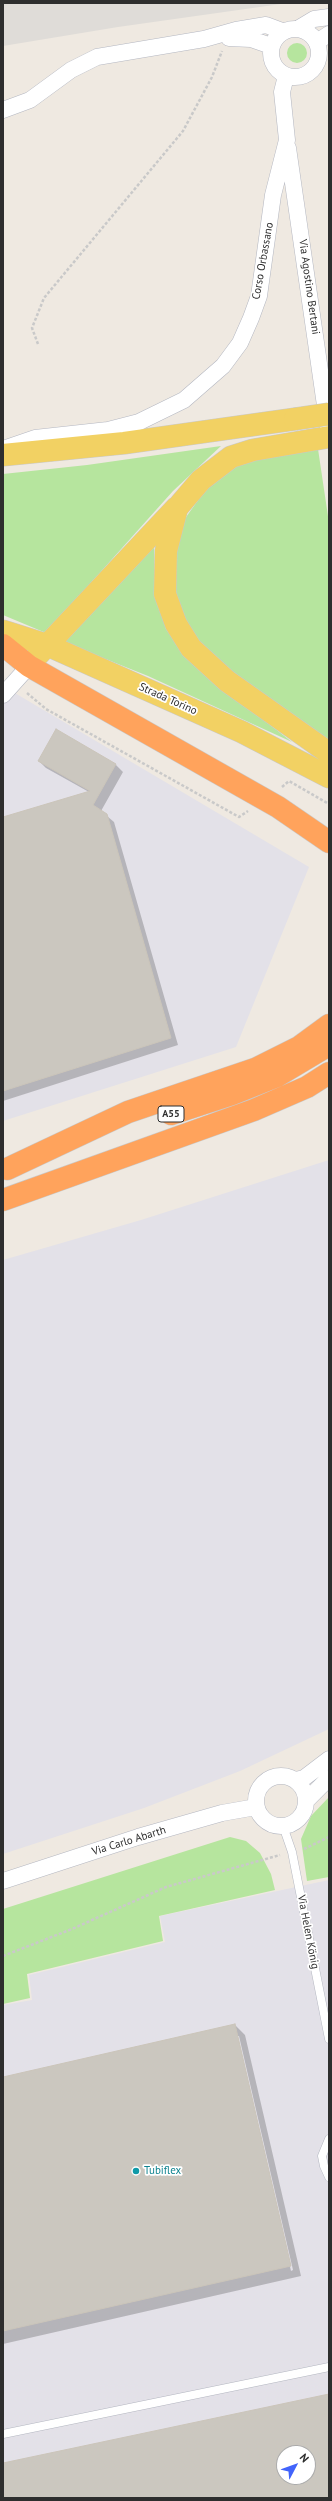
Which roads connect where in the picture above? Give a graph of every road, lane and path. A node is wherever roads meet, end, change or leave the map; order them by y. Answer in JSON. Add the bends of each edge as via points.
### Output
{"nodes":[{"id":1,"x":329,"y":17,"type":"edge"},
{"id":2,"x":299,"y":28,"type":"junction"},
{"id":3,"x":282,"y":31,"type":"junction"},
{"id":4,"x":228,"y":38,"type":"junction"},
{"id":5,"x":323,"y":38,"type":"edge"},
{"id":6,"x":204,"y":39,"type":"junction"},
{"id":7,"x":271,"y":46,"type":"junction"},
{"id":8,"x":286,"y":76,"type":"junction"},
{"id":9,"x":3,"y":110,"type":"edge"},
{"id":10,"x":287,"y":140,"type":"junction"},
{"id":11,"x":38,"y":344,"type":"dead end"},
{"id":12,"x":329,"y":414,"type":"edge"},
{"id":13,"x":329,"y":436,"type":"edge"},
{"id":14,"x":3,"y":450,"type":"edge"},
{"id":15,"x":3,"y":455,"type":"edge"},
{"id":16,"x":177,"y":508,"type":"junction"},
{"id":17,"x":3,"y":631,"type":"edge"},
{"id":18,"x":3,"y":645,"type":"edge"},
{"id":19,"x":47,"y":645,"type":"junction"},
{"id":20,"x":29,"y":666,"type":"junction"},
{"id":21,"x":9,"y":678,"type":"edge"},
{"id":22,"x":3,"y":695,"type":"edge"},
{"id":23,"x":329,"y":753,"type":"edge"},
{"id":24,"x":329,"y":777,"type":"edge"},
{"id":25,"x":276,"y":791,"type":"dead end"},
{"id":26,"x":329,"y":804,"type":"edge"},
{"id":27,"x":251,"y":809,"type":"dead end"},
{"id":28,"x":329,"y":842,"type":"edge"},
{"id":29,"x":329,"y":1025,"type":"edge"},
{"id":30,"x":329,"y":1045,"type":"edge"},
{"id":31,"x":329,"y":1073,"type":"edge"},
{"id":32,"x":5,"y":1169,"type":"edge"},
{"id":33,"x":3,"y":1200,"type":"edge"},
{"id":34,"x":329,"y":1759,"type":"edge"},
{"id":35,"x":329,"y":1778,"type":"edge"},
{"id":36,"x":296,"y":1780,"type":"junction"},
{"id":37,"x":306,"y":1801,"type":"junction"},
{"id":38,"x":256,"y":1807,"type":"junction"},
{"id":39,"x":283,"y":1826,"type":"junction"},
{"id":40,"x":329,"y":1837,"type":"edge"},
{"id":41,"x":292,"y":1852,"type":"junction"},
{"id":42,"x":3,"y":1881,"type":"edge"},
{"id":43,"x":3,"y":1956,"type":"edge"},
{"id":44,"x":329,"y":2039,"type":"edge"},
{"id":45,"x":329,"y":2139,"type":"edge"},
{"id":46,"x":329,"y":2177,"type":"edge"},
{"id":47,"x":329,"y":2367,"type":"edge"},
{"id":48,"x":3,"y":2434,"type":"edge"}],
"edges":[{"from":1,"to":2,"type":"street","via":[[314,19]]},
{"from":2,"to":3,"type":"street"},
{"from":2,"to":5,"type":"street"},
{"from":3,"to":6,"type":"street","via":[[266,25]]},
{"from":3,"to":7,"type":"street"},
{"from":4,"to":6,"type":"street"},
{"from":4,"to":7,"type":"street","via":[[251,39]]},
{"from":4,"to":11,"type":"path","via":[[212,77],[183,131],[44,298],[32,328]]},
{"from":5,"to":8,"type":"street","via":[[317,63],[311,71],[303,76]]},
{"from":6,"to":9,"type":"street","via":[[97,57],[71,70],[30,100]]},
{"from":7,"to":8,"type":"street","via":[[274,66]]},
{"from":8,"to":10,"type":"street","name":"Corso Orbassano","via":[[282,92]]},
{"from":10,"to":13,"type":"street","name":"Via Agostino Bertani"},
{"from":10,"to":14,"type":"street","name":"Corso Orbassano","via":[[273,195],[258,296],[240,342],[223,366],[184,400],[139,422],[108,430],[35,438]]},
{"from":12,"to":15,"type":"main road","bridge":true,"via":[[124,444]]},
{"from":13,"to":16,"type":"main road","via":[[253,450],[231,457],[201,480]]},
{"from":16,"to":19,"type":"main road"},
{"from":16,"to":23,"type":"main road","via":[[166,551],[165,594],[176,624],[187,642],[227,681]]},
{"from":17,"to":19,"type":"main road","name":"Strada Torino"},
{"from":18,"to":20,"type":"highway"},
{"from":19,"to":20,"type":"main road"},
{"from":19,"to":24,"type":"main road","name":"Strada Torino","via":[[242,732]]},
{"from":20,"to":21,"type":"street"},
{"from":20,"to":28,"type":"highway","via":[[278,807]]},
{"from":21,"to":22,"type":"street"},
{"from":21,"to":27,"type":"path","via":[[46,709],[238,817]]},
{"from":25,"to":26,"type":"path","via":[[289,781]]},
{"from":29,"to":32,"type":"highway","via":[[299,1047],[255,1069],[128,1112]]},
{"from":30,"to":32,"type":"highway","number":"A55","via":[[277,1076],[232,1094]]},
{"from":31,"to":33,"type":"highway","number":"A55","via":[[307,1087],[254,1110]]},
{"from":34,"to":36,"type":"street","via":[[304,1778]]},
{"from":35,"to":37,"type":"street"},
{"from":36,"to":37,"type":"street"},
{"from":36,"to":38,"type":"street","via":[[283,1776],[270,1778],[258,1790]]},
{"from":37,"to":39,"type":"street","via":[[302,1815],[290,1825]]},
{"from":38,"to":39,"type":"street","via":[[259,1814],[269,1823]]},
{"from":38,"to":42,"type":"street","name":"Via Carlo Abarth","via":[[145,1835]]},
{"from":39,"to":41,"type":"lane","name":"Via Helen König"},
{"from":40,"to":41,"type":"path","via":[[310,1848]]},
{"from":41,"to":43,"type":"path","via":[[166,1887],[72,1929]]},
{"from":41,"to":44,"type":"lane","name":"Via Helen König"},
{"from":45,"to":46,"type":"lane","via":[[322,2156]]},
{"from":47,"to":48,"type":"lane"}]}
